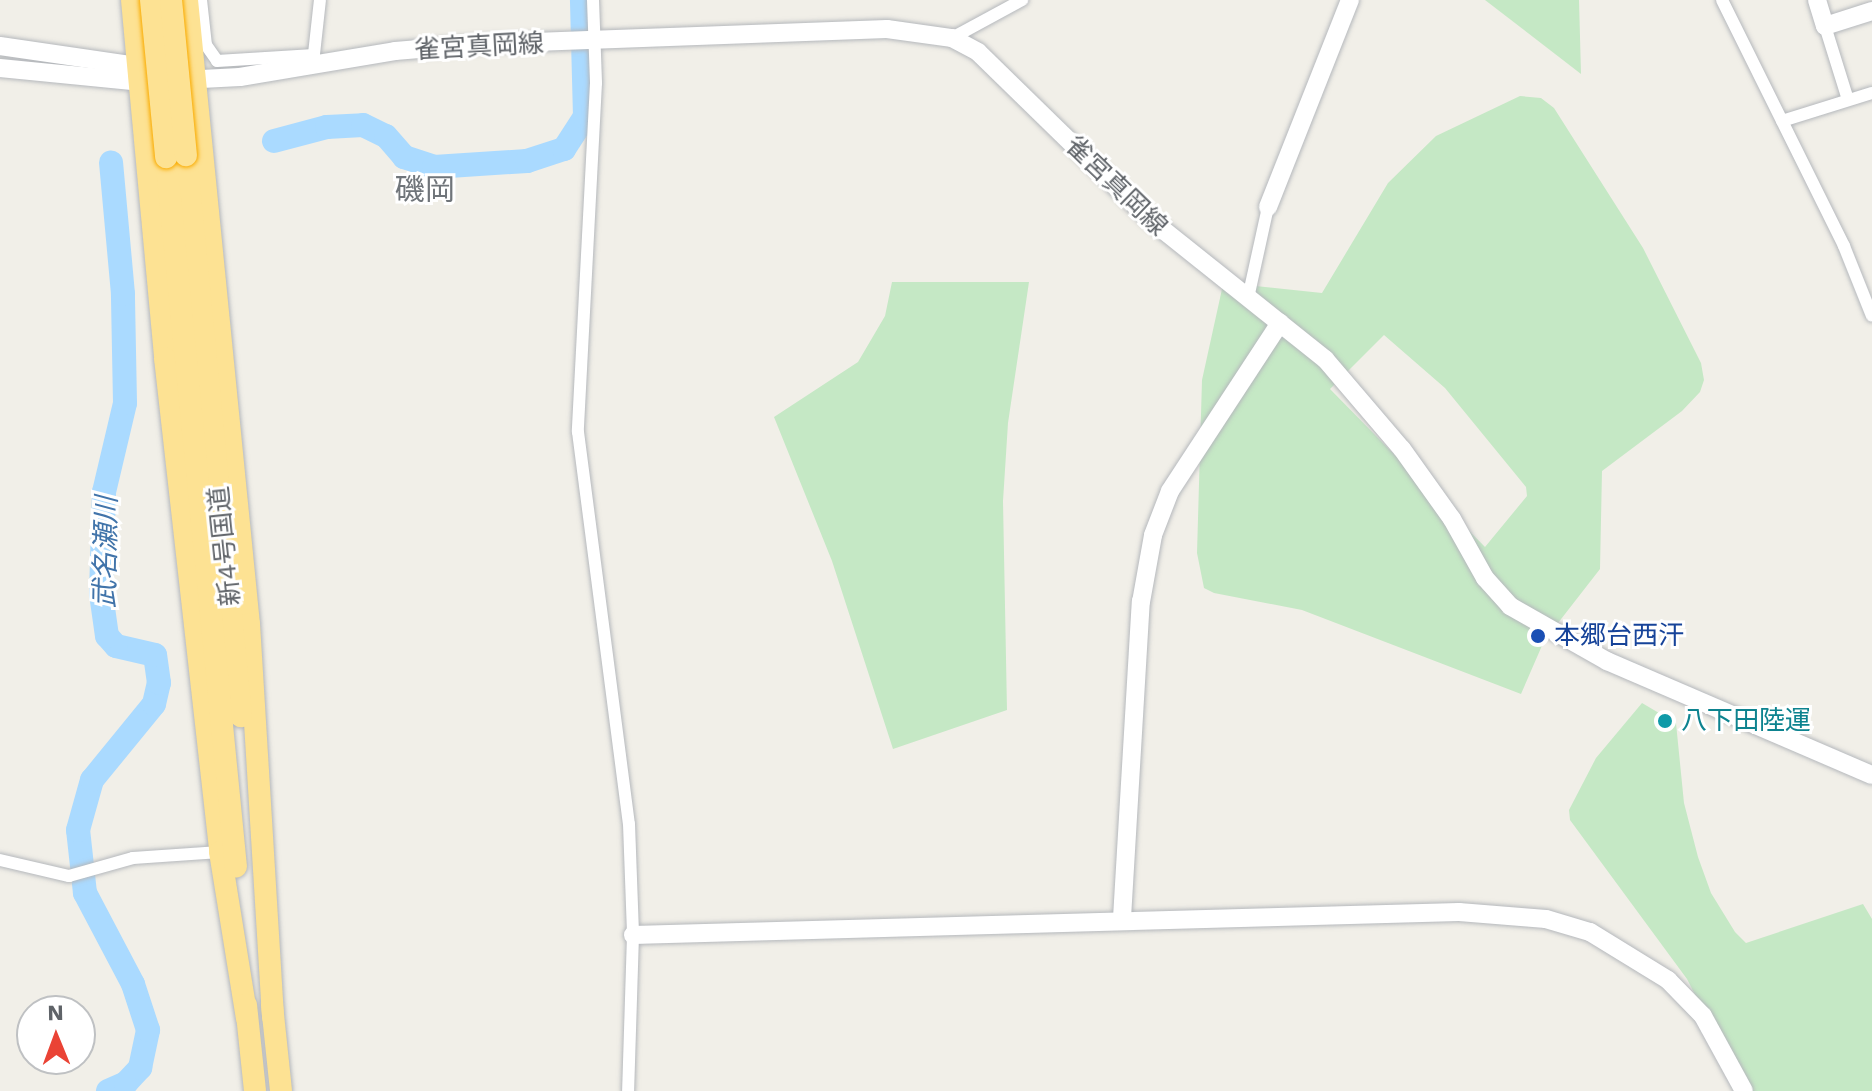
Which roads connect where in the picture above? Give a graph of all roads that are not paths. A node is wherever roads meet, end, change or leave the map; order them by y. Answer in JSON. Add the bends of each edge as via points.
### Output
{"nodes":[{"id":1,"x":132,"y":0,"type":"edge"},
{"id":2,"x":151,"y":0,"type":"edge"},
{"id":3,"x":171,"y":0,"type":"edge"},
{"id":4,"x":187,"y":0,"type":"edge"},
{"id":5,"x":201,"y":0,"type":"edge"},
{"id":6,"x":320,"y":0,"type":"edge"},
{"id":7,"x":593,"y":0,"type":"edge"},
{"id":8,"x":1022,"y":0,"type":"edge"},
{"id":9,"x":1350,"y":0,"type":"edge"},
{"id":10,"x":1722,"y":0,"type":"edge"},
{"id":11,"x":1817,"y":0,"type":"edge"},
{"id":12,"x":1872,"y":11,"type":"edge"},
{"id":13,"x":1825,"y":26,"type":"junction"},
{"id":14,"x":952,"y":38,"type":"junction"},
{"id":15,"x":595,"y":42,"type":"junction"},
{"id":16,"x":0,"y":46,"type":"edge"},
{"id":17,"x":314,"y":61,"type":"junction"},
{"id":18,"x":0,"y":68,"type":"edge"},
{"id":19,"x":140,"y":75,"type":"junction"},
{"id":20,"x":195,"y":79,"type":"junction"},
{"id":21,"x":1872,"y":93,"type":"edge"},
{"id":22,"x":1848,"y":100,"type":"junction"},
{"id":23,"x":1782,"y":121,"type":"junction"},
{"id":24,"x":176,"y":156,"type":"junction"},
{"id":25,"x":1268,"y":207,"type":"joint"},
{"id":26,"x":1248,"y":298,"type":"junction"},
{"id":27,"x":1872,"y":316,"type":"edge"},
{"id":28,"x":1280,"y":323,"type":"junction"},
{"id":29,"x":1872,"y":775,"type":"edge"},
{"id":30,"x":220,"y":852,"type":"junction"},
{"id":31,"x":0,"y":860,"type":"edge"},
{"id":32,"x":1122,"y":918,"type":"junction"},
{"id":33,"x":633,"y":935,"type":"junction"},
{"id":34,"x":273,"y":1017,"type":"junction"},
{"id":35,"x":247,"y":1018,"type":"junction"},
{"id":36,"x":255,"y":1091,"type":"edge"},
{"id":37,"x":281,"y":1091,"type":"edge"},
{"id":38,"x":628,"y":1091,"type":"edge"},
{"id":39,"x":1744,"y":1091,"type":"edge"}],
"edges":[{"from":1,"to":19,"type":"highway"},
{"from":2,"to":24,"type":"highway","name":"新4号国道","bridge":true},
{"from":3,"to":24,"type":"highway","name":"新4号国道","bridge":true},
{"from":4,"to":20,"type":"highway"},
{"from":5,"to":17,"type":"street","via":[[206,45],[217,61]]},
{"from":6,"to":17,"type":"street"},
{"from":7,"to":15,"type":"street"},
{"from":8,"to":14,"type":"street"},
{"from":9,"to":25,"type":"main road"},
{"from":10,"to":23,"type":"street"},
{"from":11,"to":13,"type":"main road"},
{"from":12,"to":13,"type":"main road"},
{"from":13,"to":22,"type":"street"},
{"from":14,"to":15,"type":"main road","name":"雀宮真岡線","via":[[887,29]]},
{"from":14,"to":26,"type":"main road","name":"雀宮真岡線","via":[[978,52],[1147,217]]},
{"from":15,"to":17,"type":"main road","name":"雀宮真岡線","via":[[420,48]]},
{"from":15,"to":33,"type":"street","via":[[578,432],[629,824]]},
{"from":16,"to":19,"type":"main road","name":"雀宮真岡線"},
{"from":17,"to":20,"type":"main road","name":"雀宮真岡線"},
{"from":18,"to":19,"type":"main road","name":"雀宮真岡線"},
{"from":19,"to":20,"type":"main road","name":"雀宮真岡線"},
{"from":19,"to":30,"type":"highway","via":[[165,358]]},
{"from":20,"to":34,"type":"highway","via":[[249,624]]},
{"from":21,"to":22,"type":"street"},
{"from":22,"to":23,"type":"street"},
{"from":23,"to":27,"type":"street"},
{"from":24,"to":34,"type":"highway","name":"新4号国道"},
{"from":24,"to":35,"type":"highway","name":"新4号国道"},
{"from":25,"to":26,"type":"street"},
{"from":26,"to":28,"type":"main road","name":"雀宮真岡線"},
{"from":28,"to":29,"type":"main road","name":"雀宮真岡線","via":[[1362,400],[1452,519],[1485,578],[1528,619],[1607,661]]},
{"from":28,"to":32,"type":"main road","via":[[1170,491],[1153,535],[1141,602]]},
{"from":30,"to":31,"type":"street","via":[[133,858],[69,876]]},
{"from":30,"to":35,"type":"highway"},
{"from":32,"to":33,"type":"main road"},
{"from":32,"to":39,"type":"main road","via":[[1459,912],[1546,919],[1590,932],[1668,980],[1703,1016]]},
{"from":33,"to":38,"type":"street"},
{"from":34,"to":37,"type":"highway","name":"新4号国道"},
{"from":35,"to":36,"type":"highway","name":"新4号国道"}]}
